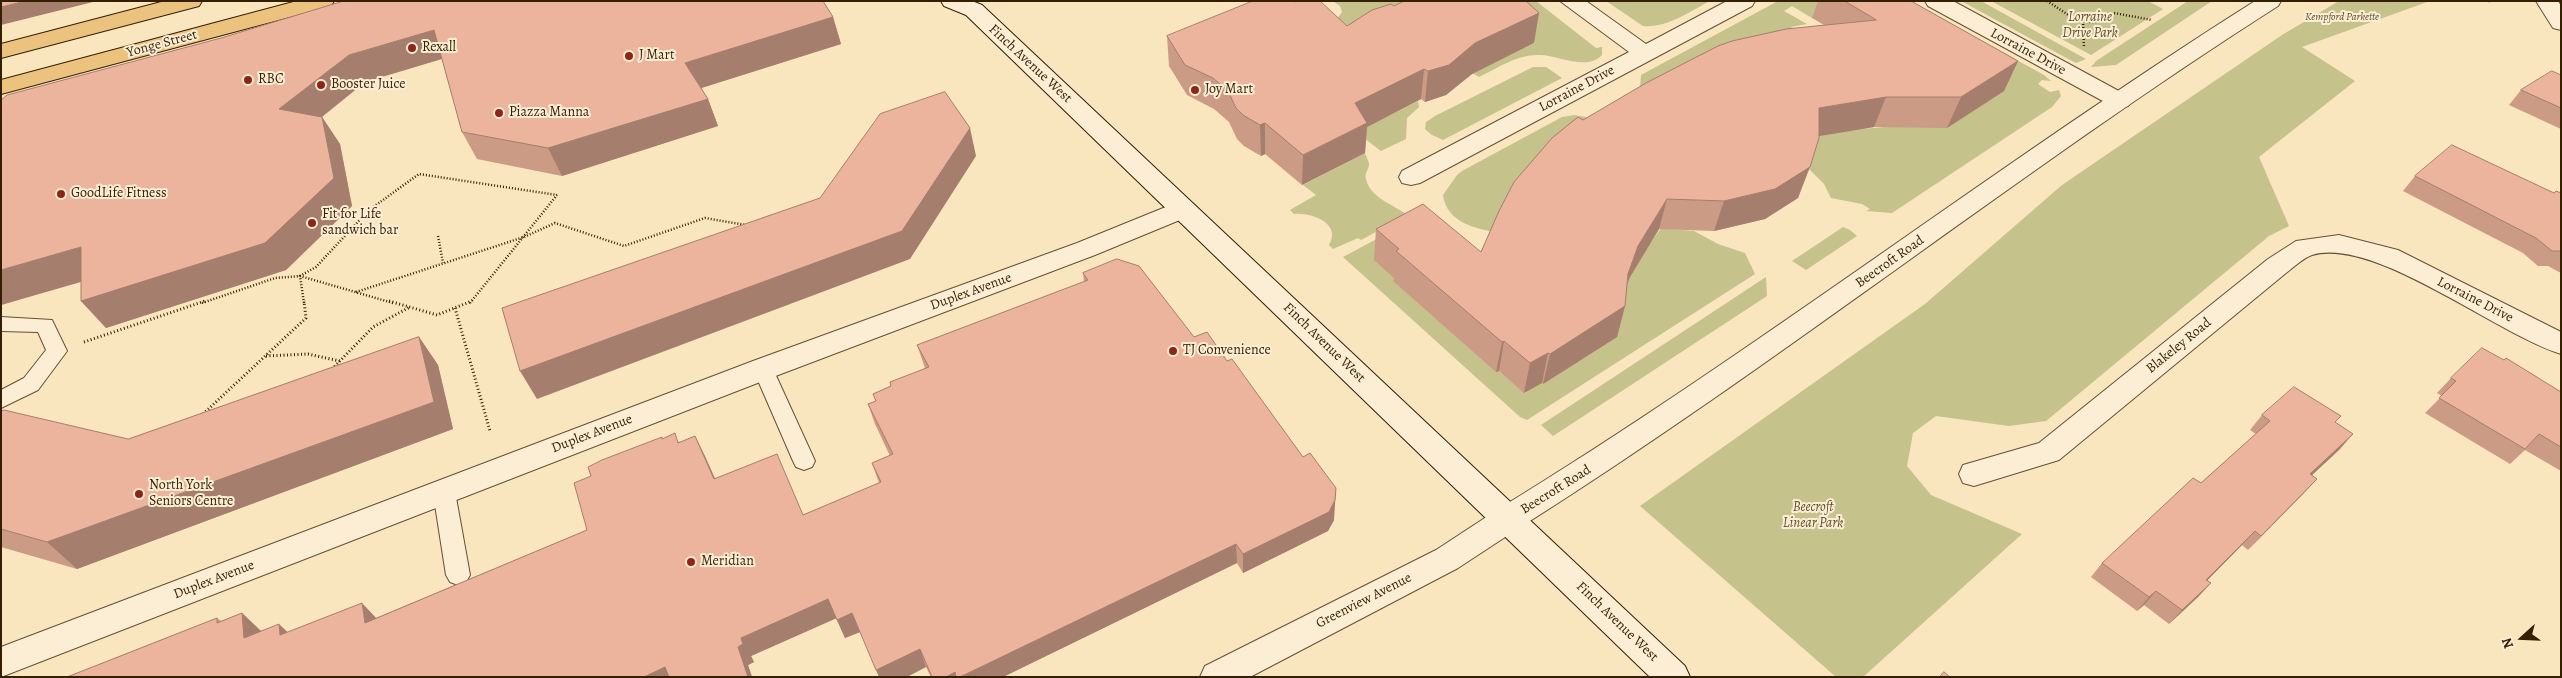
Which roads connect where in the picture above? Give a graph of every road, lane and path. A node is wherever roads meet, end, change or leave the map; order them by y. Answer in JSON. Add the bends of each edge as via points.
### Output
{"nodes":[{"id":1,"x":191,"y":1,"type":"edge"},
{"id":2,"x":322,"y":1,"type":"edge"},
{"id":3,"x":952,"y":1,"type":"edge"},
{"id":4,"x":1571,"y":1,"type":"edge"},
{"id":5,"x":1744,"y":1,"type":"edge"},
{"id":6,"x":1936,"y":1,"type":"edge"},
{"id":7,"x":2047,"y":1,"type":"edge"},
{"id":8,"x":2270,"y":1,"type":"edge"},
{"id":9,"x":2547,"y":1,"type":"edge"},
{"id":10,"x":288,"y":6,"type":"edge"},
{"id":11,"x":972,"y":6,"type":"edge"},
{"id":12,"x":2152,"y":20,"type":"dead end"},
{"id":13,"x":2082,"y":21,"type":"junction"},
{"id":14,"x":2561,"y":23,"type":"edge"},
{"id":15,"x":1,"y":51,"type":"edge"},
{"id":16,"x":1645,"y":53,"type":"junction"},
{"id":17,"x":2085,"y":54,"type":"dead end"},
{"id":18,"x":1,"y":87,"type":"edge"},
{"id":19,"x":2120,"y":101,"type":"junction"},
{"id":20,"x":1411,"y":177,"type":"dead end"},
{"id":21,"x":1183,"y":209,"type":"junction"},
{"id":22,"x":748,"y":225,"type":"edge"},
{"id":23,"x":438,"y":236,"type":"dead end"},
{"id":24,"x":524,"y":237,"type":"junction"},
{"id":25,"x":2390,"y":256,"type":"joint"},
{"id":26,"x":444,"y":263,"type":"junction"},
{"id":27,"x":300,"y":276,"type":"junction"},
{"id":28,"x":356,"y":292,"type":"junction"},
{"id":29,"x":410,"y":307,"type":"junction"},
{"id":30,"x":455,"y":308,"type":"junction"},
{"id":31,"x":1,"y":324,"type":"edge"},
{"id":32,"x":2561,"y":344,"type":"edge"},
{"id":33,"x":57,"y":351,"type":"junction"},
{"id":34,"x":265,"y":356,"type":"junction"},
{"id":35,"x":340,"y":361,"type":"junction"},
{"id":36,"x":763,"y":368,"type":"junction"},
{"id":37,"x":326,"y":375,"type":"edge"},
{"id":38,"x":1,"y":400,"type":"edge"},
{"id":39,"x":197,"y":420,"type":"edge"},
{"id":40,"x":490,"y":431,"type":"dead end"},
{"id":41,"x":804,"y":461,"type":"dead end"},
{"id":42,"x":1974,"y":474,"type":"dead end"},
{"id":43,"x":444,"y":492,"type":"junction"},
{"id":44,"x":1508,"y":519,"type":"junction"},
{"id":45,"x":458,"y":576,"type":"dead end"},
{"id":46,"x":1,"y":662,"type":"edge"},
{"id":47,"x":1217,"y":677,"type":"edge"},
{"id":48,"x":1673,"y":677,"type":"edge"}],
"edges":[{"from":1,"to":15,"type":"main road"},
{"from":2,"to":10,"type":"main road","name":"Yonge Street"},
{"from":3,"to":11,"type":"street","name":"Finch Avenue West"},
{"from":4,"to":16,"type":"street"},
{"from":5,"to":16,"type":"street","name":"Lorraine Drive"},
{"from":6,"to":19,"type":"street","name":"Lorraine Drive"},
{"from":7,"to":13,"type":"path"},
{"from":8,"to":19,"type":"street","name":"Beecroft Road"},
{"from":9,"to":14,"type":"street"},
{"from":10,"to":18,"type":"main road","name":"Yonge Street"},
{"from":11,"to":21,"type":"street","name":"Finch Avenue West"},
{"from":12,"to":13,"type":"path","via":[[2114,13],[2097,22]]},
{"from":13,"to":17,"type":"path"},
{"from":16,"to":20,"type":"street","name":"Lorraine Drive"},
{"from":19,"to":44,"type":"street","name":"Beecroft Road","via":[[1753,358],[1574,479]]},
{"from":21,"to":36,"type":"street","name":"Duplex Avenue","via":[[1086,249]]},
{"from":21,"to":44,"type":"street","name":"Finch Avenue West"},
{"from":22,"to":24,"type":"path","via":[[705,218],[624,246],[555,223]]},
{"from":23,"to":26,"type":"path"},
{"from":24,"to":26,"type":"path"},
{"from":24,"to":27,"type":"path","via":[[557,195],[419,174],[368,210],[316,267]]},
{"from":24,"to":30,"type":"path","via":[[471,302]]},
{"from":25,"to":32,"type":"street","name":"Lorraine Drive"},
{"from":25,"to":42,"type":"street","name":"Blakeley Road","via":[[2339,244],[2305,247],[2277,266],[2049,452]]},
{"from":26,"to":28,"type":"path"},
{"from":27,"to":28,"type":"path"},
{"from":27,"to":33,"type":"path","via":[[275,278]]},
{"from":27,"to":34,"type":"path","via":[[306,318]]},
{"from":28,"to":29,"type":"path"},
{"from":29,"to":30,"type":"path","via":[[437,315]]},
{"from":29,"to":35,"type":"path","via":[[373,327]]},
{"from":30,"to":40,"type":"path"},
{"from":31,"to":33,"type":"lane","via":[[45,324]]},
{"from":33,"to":38,"type":"lane","via":[[31,384]]},
{"from":34,"to":35,"type":"path","via":[[308,354]]},
{"from":34,"to":39,"type":"path"},
{"from":35,"to":37,"type":"path"},
{"from":36,"to":41,"type":"lane"},
{"from":36,"to":43,"type":"street","name":"Duplex Avenue"},
{"from":43,"to":45,"type":"lane"},
{"from":43,"to":46,"type":"street","name":"Duplex Avenue"},
{"from":44,"to":47,"type":"street","name":"Greenview Avenue","via":[[1446,559]]},
{"from":44,"to":48,"type":"street","name":"Finch Avenue West"}]}
